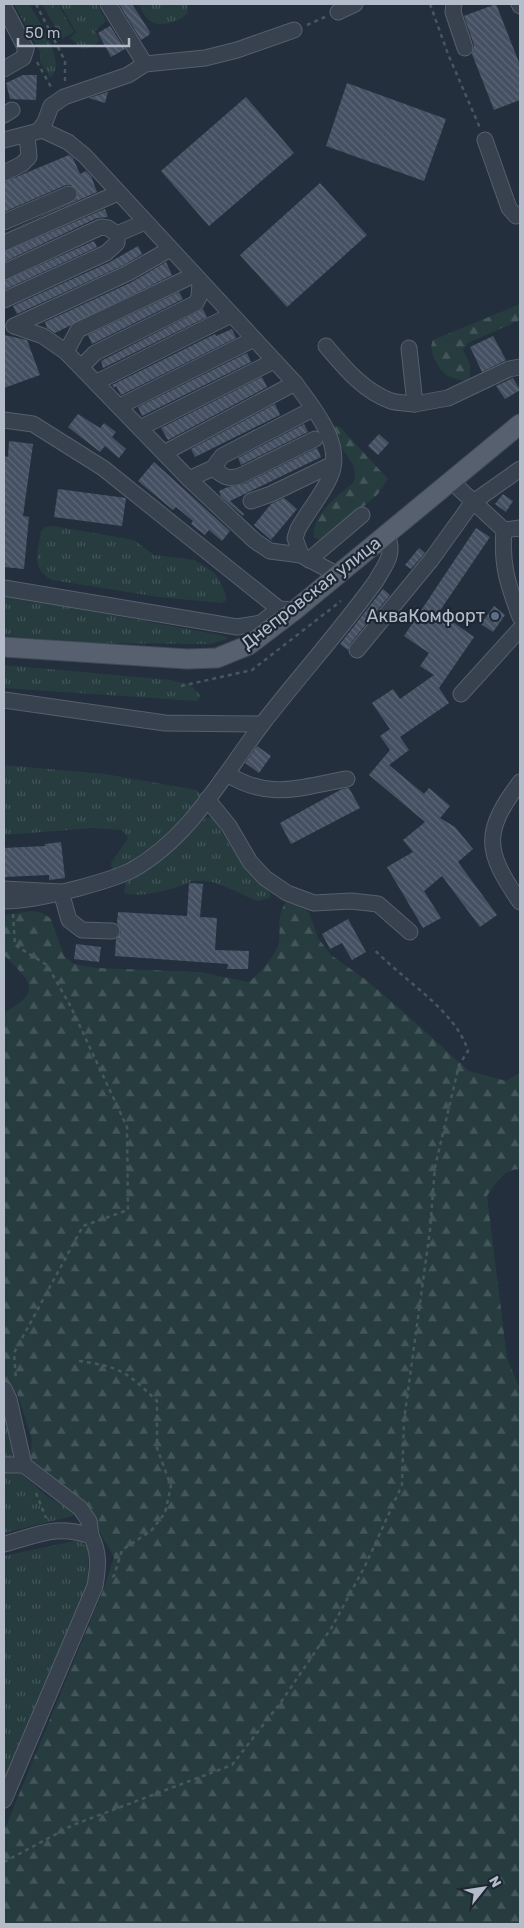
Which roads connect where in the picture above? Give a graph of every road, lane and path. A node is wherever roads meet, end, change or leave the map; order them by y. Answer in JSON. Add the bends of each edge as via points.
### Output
{"nodes":[{"id":1,"x":36,"y":4,"type":"edge"},
{"id":2,"x":108,"y":4,"type":"edge"},
{"id":3,"x":355,"y":4,"type":"edge"},
{"id":4,"x":430,"y":4,"type":"edge"},
{"id":5,"x":454,"y":4,"type":"edge"},
{"id":6,"x":4,"y":7,"type":"edge"},
{"id":7,"x":338,"y":12,"type":"joint"},
{"id":8,"x":294,"y":30,"type":"joint"},
{"id":9,"x":465,"y":48,"type":"dead end"},
{"id":10,"x":36,"y":60,"type":"dead end"},
{"id":11,"x":145,"y":64,"type":"junction"},
{"id":12,"x":4,"y":69,"type":"edge"},
{"id":13,"x":48,"y":82,"type":"dead end"},
{"id":14,"x":64,"y":97,"type":"junction"},
{"id":15,"x":34,"y":132,"type":"junction"},
{"id":16,"x":4,"y":140,"type":"edge"},
{"id":17,"x":485,"y":140,"type":"joint"},
{"id":18,"x":4,"y":173,"type":"edge"},
{"id":19,"x":118,"y":193,"type":"junction"},
{"id":20,"x":68,"y":194,"type":"dead end"},
{"id":21,"x":520,"y":215,"type":"edge"},
{"id":22,"x":4,"y":222,"type":"edge"},
{"id":23,"x":145,"y":222,"type":"junction"},
{"id":24,"x":117,"y":234,"type":"junction"},
{"id":25,"x":4,"y":243,"type":"edge"},
{"id":26,"x":170,"y":249,"type":"junction"},
{"id":27,"x":4,"y":272,"type":"edge"},
{"id":28,"x":197,"y":278,"type":"junction"},
{"id":29,"x":4,"y":300,"type":"edge"},
{"id":30,"x":231,"y":315,"type":"junction"},
{"id":31,"x":254,"y":339,"type":"junction"},
{"id":32,"x":326,"y":346,"type":"dead end"},
{"id":33,"x":409,"y":348,"type":"dead end"},
{"id":34,"x":66,"y":352,"type":"junction"},
{"id":35,"x":274,"y":361,"type":"junction"},
{"id":36,"x":81,"y":366,"type":"junction"},
{"id":37,"x":520,"y":367,"type":"edge"},
{"id":38,"x":97,"y":382,"type":"junction"},
{"id":39,"x":295,"y":383,"type":"junction"},
{"id":40,"x":415,"y":404,"type":"junction"},
{"id":41,"x":120,"y":406,"type":"junction"},
{"id":42,"x":313,"y":409,"type":"junction"},
{"id":43,"x":4,"y":420,"type":"edge"},
{"id":44,"x":520,"y":424,"type":"edge"},
{"id":45,"x":140,"y":428,"type":"junction"},
{"id":46,"x":315,"y":439,"type":"dead end"},
{"id":47,"x":164,"y":454,"type":"junction"},
{"id":48,"x":333,"y":464,"type":"junction"},
{"id":49,"x":213,"y":468,"type":"junction"},
{"id":50,"x":520,"y":469,"type":"edge"},
{"id":51,"x":189,"y":479,"type":"junction"},
{"id":52,"x":452,"y":482,"type":"junction"},
{"id":53,"x":251,"y":501,"type":"dead end"},
{"id":54,"x":472,"y":503,"type":"junction"},
{"id":55,"x":362,"y":516,"type":"dead end"},
{"id":56,"x":520,"y":528,"type":"edge"},
{"id":57,"x":504,"y":530,"type":"junction"},
{"id":58,"x":386,"y":535,"type":"junction"},
{"id":59,"x":305,"y":558,"type":"junction"},
{"id":60,"x":338,"y":575,"type":"junction"},
{"id":61,"x":4,"y":588,"type":"edge"},
{"id":62,"x":287,"y":609,"type":"junction"},
{"id":63,"x":520,"y":617,"type":"edge"},
{"id":64,"x":520,"y":629,"type":"edge"},
{"id":65,"x":4,"y":647,"type":"edge"},
{"id":66,"x":357,"y":650,"type":"dead end"},
{"id":67,"x":460,"y":694,"type":"dead end"},
{"id":68,"x":4,"y":700,"type":"edge"},
{"id":69,"x":262,"y":724,"type":"junction"},
{"id":70,"x":227,"y":774,"type":"junction"},
{"id":71,"x":347,"y":779,"type":"dead end"},
{"id":72,"x":520,"y":782,"type":"edge"},
{"id":73,"x":207,"y":799,"type":"junction"},
{"id":74,"x":61,"y":892,"type":"junction"},
{"id":75,"x":7,"y":897,"type":"edge"},
{"id":76,"x":520,"y":902,"type":"edge"},
{"id":77,"x":112,"y":931,"type":"dead end"},
{"id":78,"x":410,"y":932,"type":"dead end"},
{"id":79,"x":373,"y":948,"type":"dead end"},
{"id":80,"x":79,"y":1361,"type":"dead end"},
{"id":81,"x":10,"y":1386,"type":"edge"},
{"id":82,"x":4,"y":1465,"type":"edge"},
{"id":83,"x":24,"y":1465,"type":"junction"},
{"id":84,"x":34,"y":1490,"type":"dead end"},
{"id":85,"x":52,"y":1531,"type":"junction"},
{"id":86,"x":92,"y":1536,"type":"junction"},
{"id":87,"x":4,"y":1544,"type":"edge"},
{"id":88,"x":95,"y":1586,"type":"junction"},
{"id":89,"x":4,"y":1800,"type":"edge"},
{"id":90,"x":4,"y":1862,"type":"edge"}],
"edges":[{"from":1,"to":14,"type":"path","via":[[65,61]]},
{"from":2,"to":11,"type":"street"},
{"from":3,"to":7,"type":"street"},
{"from":4,"to":17,"type":"path"},
{"from":5,"to":9,"type":"street","via":[[453,12]]},
{"from":6,"to":12,"type":"street","via":[[26,49],[23,58]]},
{"from":7,"to":8,"type":"path"},
{"from":8,"to":11,"type":"street","via":[[205,58]]},
{"from":10,"to":13,"type":"path"},
{"from":11,"to":14,"type":"street","via":[[128,75]]},
{"from":14,"to":15,"type":"street","via":[[51,106]]},
{"from":15,"to":16,"type":"street"},
{"from":15,"to":18,"type":"street","via":[[29,157]]},
{"from":15,"to":19,"type":"street","via":[[68,142]]},
{"from":17,"to":21,"type":"street","via":[[509,208],[516,216]]},
{"from":19,"to":23,"type":"street"},
{"from":19,"to":25,"type":"street"},
{"from":20,"to":22,"type":"street"},
{"from":23,"to":24,"type":"street"},
{"from":23,"to":26,"type":"street"},
{"from":24,"to":27,"type":"street","via":[[101,228]]},
{"from":24,"to":29,"type":"street","via":[[117,243],[106,253]]},
{"from":26,"to":28,"type":"street"},
{"from":26,"to":34,"type":"street","via":[[128,273],[14,326],[43,336]]},
{"from":28,"to":30,"type":"street"},
{"from":28,"to":34,"type":"street","via":[[78,330]]},
{"from":28,"to":36,"type":"street","via":[[199,298],[196,303],[95,353]]},
{"from":30,"to":31,"type":"street"},
{"from":30,"to":38,"type":"street"},
{"from":31,"to":35,"type":"street"},
{"from":31,"to":41,"type":"street"},
{"from":32,"to":40,"type":"street","via":[[352,376],[370,390],[392,401]]},
{"from":33,"to":40,"type":"street"},
{"from":34,"to":36,"type":"street"},
{"from":35,"to":39,"type":"street"},
{"from":35,"to":45,"type":"street"},
{"from":36,"to":38,"type":"street"},
{"from":37,"to":40,"type":"street","via":[[509,369],[448,398]]},
{"from":38,"to":41,"type":"street"},
{"from":39,"to":42,"type":"street"},
{"from":39,"to":47,"type":"street"},
{"from":41,"to":45,"type":"street"},
{"from":42,"to":48,"type":"street","via":[[328,434],[334,454]]},
{"from":42,"to":49,"type":"street","via":[[222,456]]},
{"from":43,"to":62,"type":"street","via":[[33,424],[103,468]]},
{"from":44,"to":52,"type":"main road","name":"Днепровская улица"},
{"from":45,"to":47,"type":"street"},
{"from":46,"to":49,"type":"street","via":[[231,479]]},
{"from":47,"to":51,"type":"street"},
{"from":48,"to":53,"type":"street"},
{"from":48,"to":59,"type":"street","via":[[330,478],[295,538]]},
{"from":49,"to":51,"type":"street"},
{"from":50,"to":54,"type":"street"},
{"from":51,"to":59,"type":"street","via":[[266,548]]},
{"from":52,"to":54,"type":"street"},
{"from":52,"to":58,"type":"main road","name":"Днепровская улица"},
{"from":54,"to":57,"type":"street"},
{"from":54,"to":66,"type":"street","via":[[431,560]]},
{"from":55,"to":59,"type":"street"},
{"from":56,"to":57,"type":"street"},
{"from":57,"to":63,"type":"street","via":[[502,557]]},
{"from":58,"to":60,"type":"main road","name":"Днепровская улица"},
{"from":58,"to":69,"type":"street","via":[[391,546],[390,554],[376,581]]},
{"from":59,"to":60,"type":"street"},
{"from":60,"to":62,"type":"main road","name":"Днепровская улица"},
{"from":61,"to":62,"type":"street","via":[[237,627],[261,622]]},
{"from":62,"to":65,"type":"main road","name":"Днепровская улица","via":[[248,645],[218,658],[187,659]]},
{"from":64,"to":67,"type":"street"},
{"from":68,"to":69,"type":"street","via":[[165,723]]},
{"from":69,"to":70,"type":"street"},
{"from":70,"to":71,"type":"street","via":[[245,785],[274,791]]},
{"from":70,"to":73,"type":"street"},
{"from":72,"to":76,"type":"street","via":[[501,808],[491,837],[494,856]]},
{"from":73,"to":74,"type":"street","via":[[185,828],[162,850],[132,870],[110,880]]},
{"from":73,"to":78,"type":"street","via":[[230,826],[250,862],[265,878],[314,903],[352,901],[378,904]]},
{"from":74,"to":75,"type":"street"},
{"from":74,"to":77,"type":"street","via":[[69,920],[82,930]]},
{"from":75,"to":81,"type":"path","via":[[15,945],[47,965],[71,1006],[127,1127],[128,1210],[83,1226],[14,1353]]},
{"from":79,"to":90,"type":"path","via":[[387,964],[426,994],[465,1040],[468,1051],[459,1065],[435,1167],[430,1230],[404,1420],[402,1485],[365,1566],[332,1627],[281,1702],[232,1765],[73,1824]]},
{"from":80,"to":88,"type":"path","via":[[105,1364],[129,1374],[157,1401],[157,1448],[171,1486],[165,1513],[151,1531],[122,1550],[114,1576]]},
{"from":81,"to":83,"type":"street"},
{"from":82,"to":83,"type":"street"},
{"from":83,"to":86,"type":"street","via":[[80,1508],[89,1521]]},
{"from":84,"to":85,"type":"path"},
{"from":85,"to":86,"type":"street","via":[[71,1530]]},
{"from":85,"to":87,"type":"street"},
{"from":86,"to":88,"type":"street","via":[[98,1548]]},
{"from":88,"to":89,"type":"street"}]}
